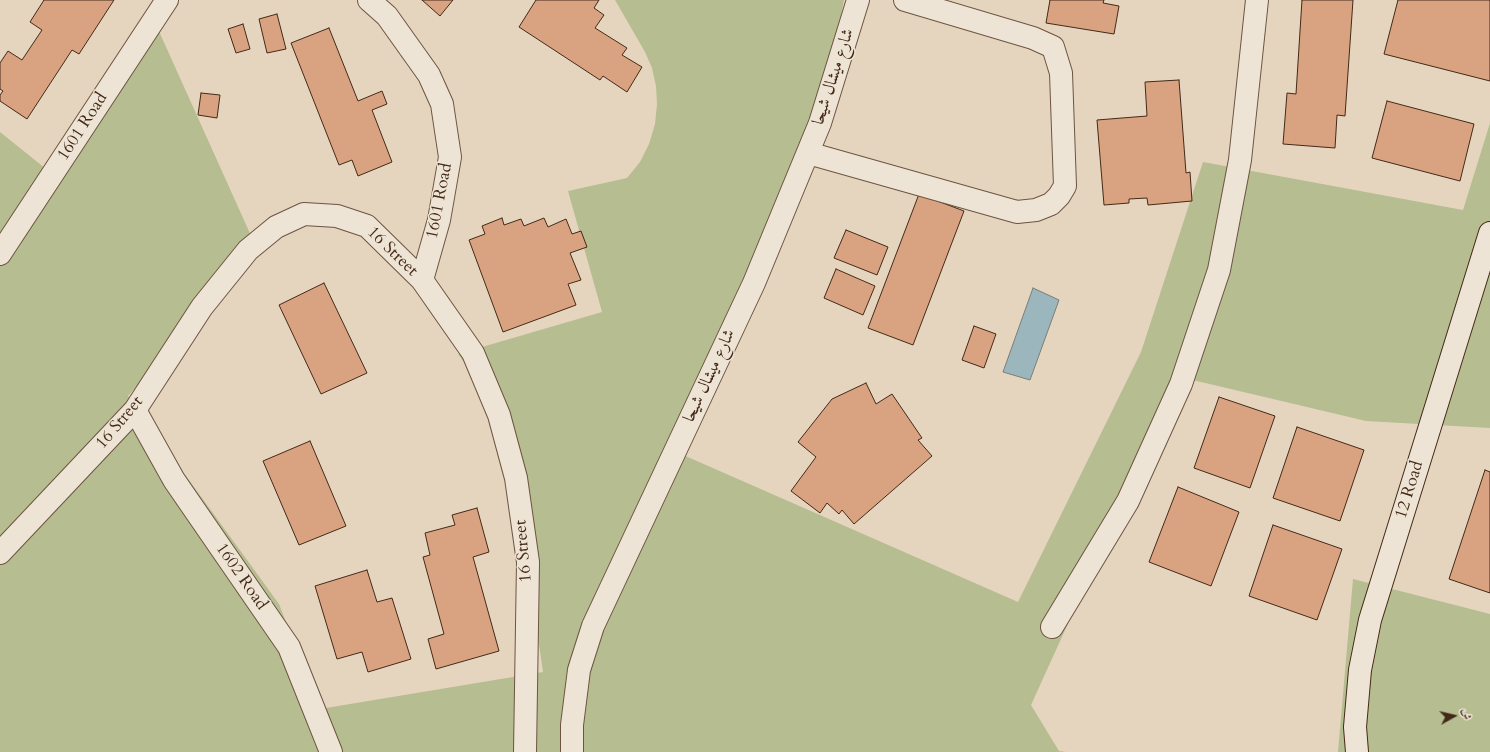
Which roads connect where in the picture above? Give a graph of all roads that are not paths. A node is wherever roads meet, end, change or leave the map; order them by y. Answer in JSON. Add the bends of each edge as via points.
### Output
{"nodes":[{"id":1,"x":167,"y":0,"type":"edge"},
{"id":2,"x":369,"y":0,"type":"edge"},
{"id":3,"x":858,"y":0,"type":"edge"},
{"id":4,"x":905,"y":0,"type":"edge"},
{"id":5,"x":1257,"y":0,"type":"edge"},
{"id":6,"x":808,"y":153,"type":"junction"},
{"id":7,"x":1490,"y":233,"type":"edge"},
{"id":8,"x":0,"y":254,"type":"edge"},
{"id":9,"x":422,"y":280,"type":"junction"},
{"id":10,"x":135,"y":410,"type":"junction"},
{"id":11,"x":0,"y":553,"type":"edge"},
{"id":12,"x":1052,"y":627,"type":"dead end"},
{"id":13,"x":330,"y":752,"type":"edge"},
{"id":14,"x":525,"y":752,"type":"edge"},
{"id":15,"x":572,"y":752,"type":"edge"},
{"id":16,"x":1357,"y":752,"type":"edge"}],
"edges":[{"from":1,"to":8,"type":"street","name":"1601 Road"},
{"from":2,"to":9,"type":"street","name":"1601 Road","via":[[387,16],[429,75],[442,104],[450,157],[438,220]]},
{"from":3,"to":6,"type":"street","name":"شارع ميشال شيحا","via":[[838,68]]},
{"from":4,"to":6,"type":"street","via":[[1032,38],[1053,47],[1061,73],[1065,186],[1059,196],[1051,204],[1036,210],[1017,212]]},
{"from":5,"to":12,"type":"street","via":[[1240,160],[1219,270],[1181,384],[1128,502]]},
{"from":6,"to":15,"type":"street","name":"شارع ميشال شيحا","via":[[754,283],[593,626],[579,670],[572,726]]},
{"from":7,"to":16,"type":"street","name":"12 Road","via":[[1370,620],[1360,670],[1355,727]]},
{"from":9,"to":10,"type":"street","name":"16 Street","via":[[367,226],[337,216],[304,214],[276,227],[248,250],[202,307]]},
{"from":9,"to":14,"type":"street","name":"16 Street","via":[[473,353],[499,415],[516,478],[528,562]]},
{"from":10,"to":11,"type":"street","name":"16 Street"},
{"from":10,"to":13,"type":"street","name":"1602 Road","via":[[174,480],[290,647]]}]}
